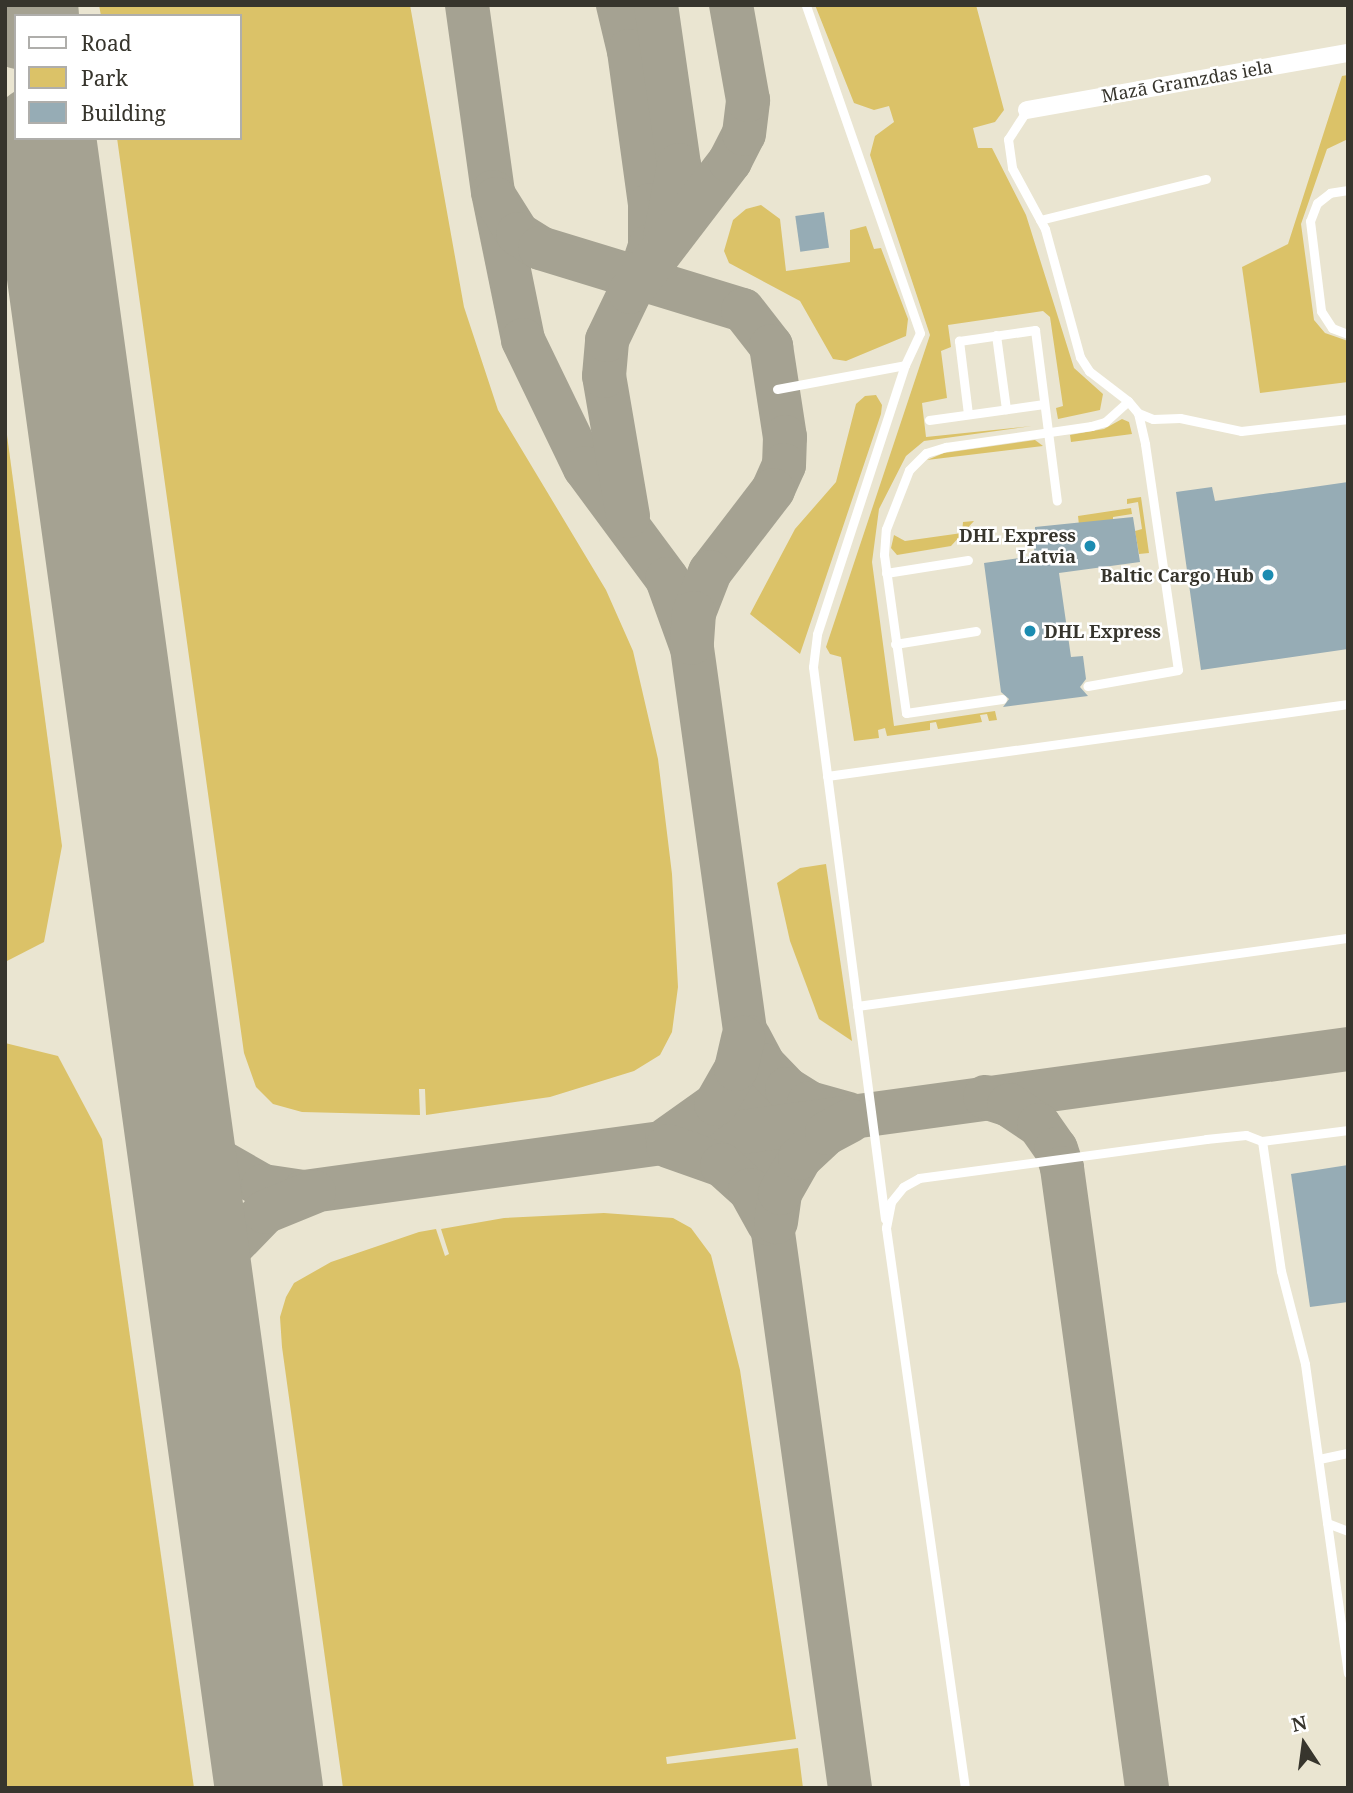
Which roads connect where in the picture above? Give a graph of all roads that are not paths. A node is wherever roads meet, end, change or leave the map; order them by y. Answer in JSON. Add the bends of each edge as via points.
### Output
{"nodes":[{"id":1,"x":806,"y":5,"type":"edge"},
{"id":2,"x":1348,"y":53,"type":"edge"},
{"id":3,"x":1027,"y":110,"type":"joint"},
{"id":4,"x":1206,"y":178,"type":"dead end"},
{"id":5,"x":1348,"y":190,"type":"edge"},
{"id":6,"x":1040,"y":220,"type":"junction"},
{"id":7,"x":1348,"y":334,"type":"edge"},
{"id":8,"x":996,"y":335,"type":"junction"},
{"id":9,"x":905,"y":365,"type":"junction"},
{"id":10,"x":777,"y":389,"type":"dead end"},
{"id":11,"x":1128,"y":401,"type":"junction"},
{"id":12,"x":1044,"y":404,"type":"junction"},
{"id":13,"x":1006,"y":409,"type":"junction"},
{"id":14,"x":1138,"y":413,"type":"junction"},
{"id":15,"x":968,"y":414,"type":"junction"},
{"id":16,"x":1348,"y":419,"type":"edge"},
{"id":17,"x":929,"y":420,"type":"dead end"},
{"id":18,"x":1048,"y":432,"type":"junction"},
{"id":19,"x":1057,"y":501,"type":"dead end"},
{"id":20,"x":968,"y":560,"type":"dead end"},
{"id":21,"x":886,"y":573,"type":"junction"},
{"id":22,"x":976,"y":631,"type":"dead end"},
{"id":23,"x":895,"y":644,"type":"junction"},
{"id":24,"x":1087,"y":685,"type":"dead end"},
{"id":25,"x":1002,"y":699,"type":"dead end"},
{"id":26,"x":1348,"y":704,"type":"edge"},
{"id":27,"x":827,"y":776,"type":"junction"},
{"id":28,"x":1348,"y":938,"type":"edge"},
{"id":29,"x":857,"y":1006,"type":"junction"},
{"id":30,"x":1348,"y":1130,"type":"edge"},
{"id":31,"x":1262,"y":1141,"type":"junction"},
{"id":32,"x":886,"y":1228,"type":"junction"},
{"id":33,"x":1348,"y":1453,"type":"edge"},
{"id":34,"x":1319,"y":1459,"type":"junction"},
{"id":35,"x":1327,"y":1523,"type":"junction"},
{"id":36,"x":1348,"y":1531,"type":"edge"},
{"id":37,"x":1348,"y":1673,"type":"edge"},
{"id":38,"x":965,"y":1788,"type":"edge"}],
"edges":[{"from":1,"to":9,"type":"lane","via":[[918,319],[920,333]]},
{"from":2,"to":3,"type":"street","name":"Mazā Gramzdas iela"},
{"from":3,"to":6,"type":"lane","via":[[1013,125],[1007,151]]},
{"from":4,"to":6,"type":"lane"},
{"from":5,"to":7,"type":"lane","via":[[1330,193],[1317,204],[1310,220],[1321,311],[1332,328]]},
{"from":6,"to":11,"type":"lane","via":[[1080,357],[1089,371]]},
{"from":8,"to":12,"type":"lane","via":[[1035,330]]},
{"from":8,"to":13,"type":"lane"},
{"from":8,"to":15,"type":"lane","via":[[959,341]]},
{"from":9,"to":10,"type":"lane"},
{"from":9,"to":27,"type":"lane","via":[[814,648]]},
{"from":11,"to":14,"type":"lane"},
{"from":11,"to":18,"type":"lane","via":[[1105,422]]},
{"from":12,"to":13,"type":"lane"},
{"from":12,"to":18,"type":"lane"},
{"from":13,"to":15,"type":"lane"},
{"from":14,"to":16,"type":"lane","via":[[1241,430]]},
{"from":14,"to":24,"type":"lane","via":[[1178,670]]},
{"from":15,"to":17,"type":"lane"},
{"from":18,"to":19,"type":"lane"},
{"from":18,"to":21,"type":"lane","via":[[946,447],[920,457],[909,470],[886,529]]},
{"from":20,"to":21,"type":"lane"},
{"from":21,"to":23,"type":"lane"},
{"from":22,"to":23,"type":"lane"},
{"from":23,"to":25,"type":"lane","via":[[906,713]]},
{"from":26,"to":27,"type":"lane"},
{"from":27,"to":29,"type":"lane"},
{"from":28,"to":29,"type":"lane"},
{"from":29,"to":32,"type":"lane"},
{"from":30,"to":31,"type":"lane"},
{"from":31,"to":32,"type":"lane","via":[[1245,1135],[1206,1139],[919,1178],[891,1202]]},
{"from":31,"to":34,"type":"lane","via":[[1281,1271],[1305,1364]]},
{"from":32,"to":38,"type":"lane"},
{"from":33,"to":34,"type":"lane"},
{"from":34,"to":35,"type":"lane"},
{"from":35,"to":36,"type":"lane"},
{"from":35,"to":37,"type":"lane"}]}
